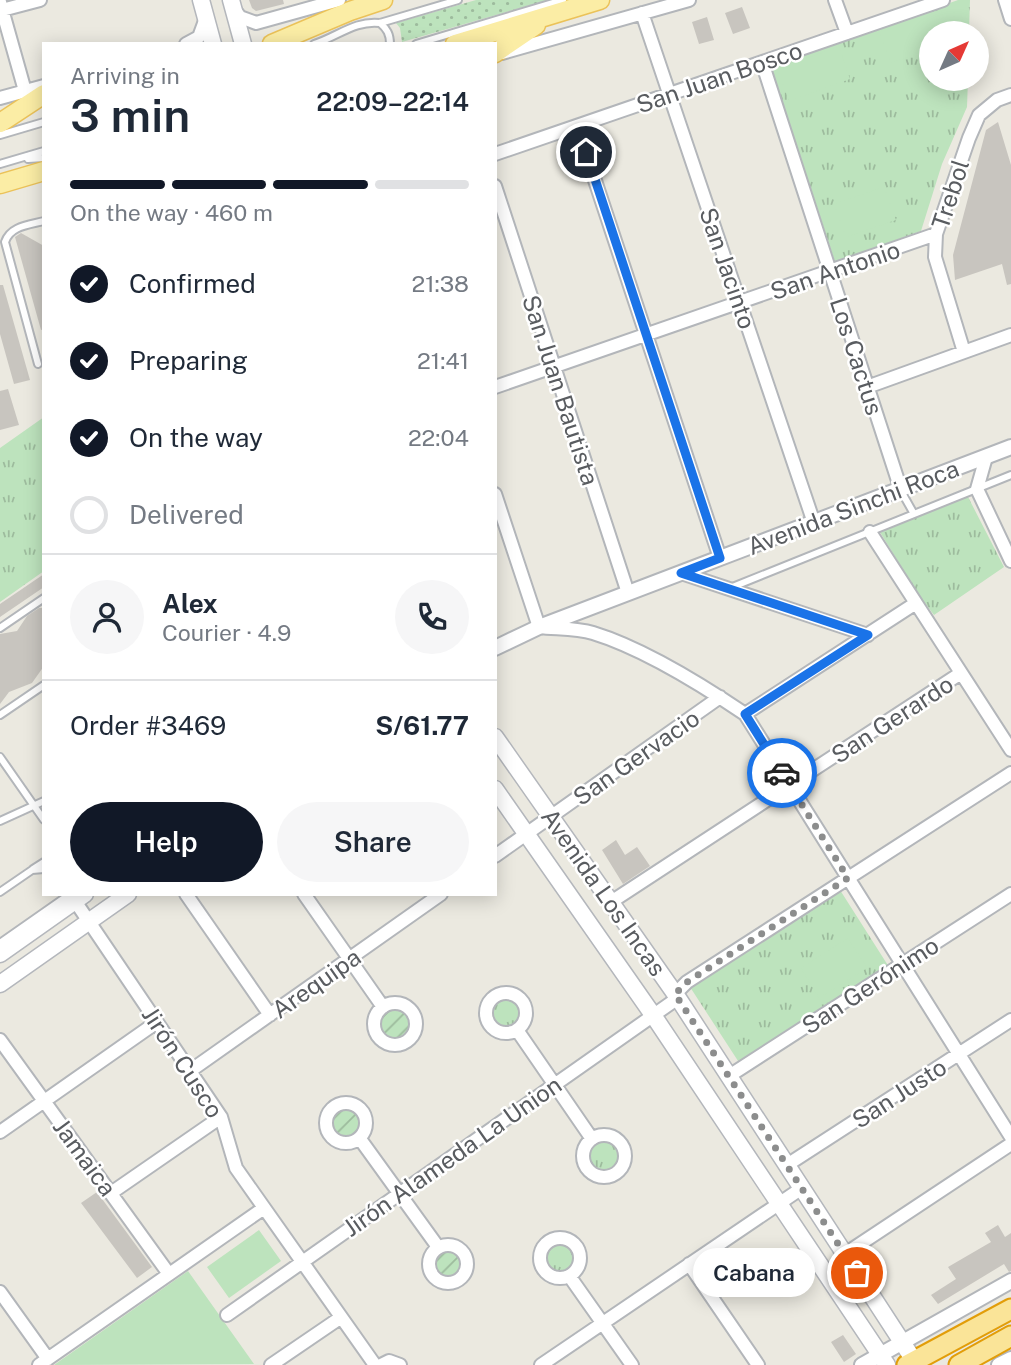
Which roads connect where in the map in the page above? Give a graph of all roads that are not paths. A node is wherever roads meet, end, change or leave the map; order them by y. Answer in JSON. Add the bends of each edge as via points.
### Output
{"nodes":[{"id":1,"x":40,"y":0,"type":"edge"},
{"id":2,"x":201,"y":0,"type":"edge"},
{"id":3,"x":339,"y":0,"type":"edge"},
{"id":4,"x":383,"y":0,"type":"edge"},
{"id":5,"x":458,"y":0,"type":"edge"},
{"id":6,"x":600,"y":0,"type":"edge"},
{"id":7,"x":689,"y":0,"type":"edge"},
{"id":8,"x":835,"y":0,"type":"edge"},
{"id":9,"x":943,"y":0,"type":"edge"},
{"id":10,"x":1005,"y":0,"type":"edge"},
{"id":11,"x":232,"y":4,"type":"edge"},
{"id":12,"x":1,"y":6,"type":"edge"},
{"id":13,"x":557,"y":7,"type":"edge"},
{"id":14,"x":642,"y":13,"type":"junction"},
{"id":15,"x":206,"y":17,"type":"junction"},
{"id":16,"x":1011,"y":19,"type":"edge"},
{"id":17,"x":380,"y":23,"type":"junction"},
{"id":18,"x":847,"y":33,"type":"junction"},
{"id":19,"x":190,"y":42,"type":"edge"},
{"id":20,"x":212,"y":42,"type":"edge"},
{"id":21,"x":242,"y":42,"type":"edge"},
{"id":22,"x":277,"y":42,"type":"edge"},
{"id":23,"x":319,"y":42,"type":"edge"},
{"id":24,"x":390,"y":42,"type":"edge"},
{"id":25,"x":424,"y":42,"type":"edge"},
{"id":26,"x":461,"y":42,"type":"edge"},
{"id":27,"x":497,"y":52,"type":"edge"},
{"id":28,"x":497,"y":53,"type":"edge"},
{"id":29,"x":762,"y":62,"type":"junction"},
{"id":30,"x":42,"y":87,"type":"edge"},
{"id":31,"x":25,"y":91,"type":"junction"},
{"id":32,"x":670,"y":94,"type":"junction"},
{"id":33,"x":42,"y":95,"type":"edge"},
{"id":34,"x":1011,"y":95,"type":"edge"},
{"id":35,"x":0,"y":98,"type":"edge"},
{"id":36,"x":42,"y":111,"type":"edge"},
{"id":37,"x":0,"y":123,"type":"edge"},
{"id":38,"x":42,"y":123,"type":"edge"},
{"id":39,"x":577,"y":126,"type":"junction"},
{"id":40,"x":0,"y":135,"type":"edge"},
{"id":41,"x":42,"y":152,"type":"edge"},
{"id":42,"x":497,"y":153,"type":"edge"},
{"id":43,"x":15,"y":160,"type":"junction"},
{"id":44,"x":42,"y":163,"type":"edge"},
{"id":45,"x":0,"y":164,"type":"edge"},
{"id":46,"x":0,"y":184,"type":"edge"},
{"id":47,"x":497,"y":192,"type":"edge"},
{"id":48,"x":42,"y":222,"type":"edge"},
{"id":49,"x":936,"y":234,"type":"junction"},
{"id":50,"x":830,"y":272,"type":"junction"},
{"id":51,"x":740,"y":303,"type":"junction"},
{"id":52,"x":647,"y":335,"type":"junction"},
{"id":53,"x":1011,"y":335,"type":"edge"},
{"id":54,"x":964,"y":352,"type":"junction"},
{"id":55,"x":38,"y":364,"type":"dead end"},
{"id":56,"x":554,"y":367,"type":"junction"},
{"id":57,"x":497,"y":386,"type":"edge"},
{"id":58,"x":867,"y":387,"type":"junction"},
{"id":59,"x":1011,"y":447,"type":"edge"},
{"id":60,"x":986,"y":457,"type":"junction"},
{"id":61,"x":1011,"y":475,"type":"edge"},
{"id":62,"x":977,"y":489,"type":"junction"},
{"id":63,"x":901,"y":490,"type":"junction"},
{"id":64,"x":497,"y":500,"type":"edge"},
{"id":65,"x":914,"y":514,"type":"junction"},
{"id":66,"x":814,"y":523,"type":"junction"},
{"id":67,"x":870,"y":532,"type":"junction"},
{"id":68,"x":720,"y":558,"type":"junction"},
{"id":69,"x":1011,"y":561,"type":"edge"},
{"id":70,"x":681,"y":573,"type":"junction"},
{"id":71,"x":728,"y":588,"type":"junction"},
{"id":72,"x":628,"y":593,"type":"junction"},
{"id":73,"x":42,"y":598,"type":"edge"},
{"id":74,"x":916,"y":603,"type":"junction"},
{"id":75,"x":539,"y":627,"type":"junction"},
{"id":76,"x":0,"y":628,"type":"edge"},
{"id":77,"x":868,"y":635,"type":"junction"},
{"id":78,"x":497,"y":637,"type":"edge"},
{"id":79,"x":497,"y":647,"type":"edge"},
{"id":80,"x":961,"y":673,"type":"junction"},
{"id":81,"x":42,"y":686,"type":"edge"},
{"id":82,"x":720,"y":697,"type":"junction"},
{"id":83,"x":745,"y":714,"type":"junction"},
{"id":84,"x":0,"y":715,"type":"edge"},
{"id":85,"x":497,"y":740,"type":"edge"},
{"id":86,"x":1011,"y":750,"type":"edge"},
{"id":87,"x":0,"y":757,"type":"edge"},
{"id":88,"x":1011,"y":773,"type":"edge"},
{"id":89,"x":790,"y":785,"type":"junction"},
{"id":90,"x":497,"y":792,"type":"edge"},
{"id":91,"x":42,"y":802,"type":"edge"},
{"id":92,"x":33,"y":805,"type":"junction"},
{"id":93,"x":551,"y":816,"type":"junction"},
{"id":94,"x":42,"y":817,"type":"edge"},
{"id":95,"x":0,"y":821,"type":"edge"},
{"id":96,"x":527,"y":834,"type":"junction"},
{"id":97,"x":497,"y":855,"type":"edge"},
{"id":98,"x":42,"y":863,"type":"edge"},
{"id":99,"x":42,"y":869,"type":"edge"},
{"id":100,"x":32,"y":870,"type":"junction"},
{"id":101,"x":848,"y":878,"type":"junction"},
{"id":102,"x":0,"y":892,"type":"edge"},
{"id":103,"x":1011,"y":894,"type":"edge"},
{"id":104,"x":125,"y":896,"type":"edge"},
{"id":105,"x":187,"y":896,"type":"edge"},
{"id":106,"x":305,"y":896,"type":"edge"},
{"id":107,"x":77,"y":897,"type":"edge"},
{"id":108,"x":424,"y":899,"type":"edge"},
{"id":109,"x":611,"y":901,"type":"junction"},
{"id":110,"x":89,"y":922,"type":"junction"},
{"id":111,"x":0,"y":943,"type":"edge"},
{"id":112,"x":0,"y":954,"type":"edge"},
{"id":113,"x":349,"y":959,"type":"junction"},
{"id":114,"x":902,"y":964,"type":"junction"},
{"id":115,"x":0,"y":984,"type":"edge"},
{"id":116,"x":677,"y":996,"type":"junction"},
{"id":117,"x":383,"y":1007,"type":"dead end"},
{"id":118,"x":270,"y":1015,"type":"junction"},
{"id":119,"x":653,"y":1015,"type":"junction"},
{"id":120,"x":1011,"y":1020,"type":"edge"},
{"id":121,"x":157,"y":1022,"type":"junction"},
{"id":122,"x":517,"y":1030,"type":"dead end"},
{"id":123,"x":0,"y":1040,"type":"edge"},
{"id":124,"x":959,"y":1054,"type":"junction"},
{"id":125,"x":190,"y":1071,"type":"junction"},
{"id":126,"x":729,"y":1076,"type":"junction"},
{"id":127,"x":554,"y":1084,"type":"junction"},
{"id":128,"x":44,"y":1101,"type":"junction"},
{"id":129,"x":221,"y":1117,"type":"junction"},
{"id":130,"x":0,"y":1132,"type":"edge"},
{"id":131,"x":1011,"y":1137,"type":"edge"},
{"id":132,"x":360,"y":1139,"type":"dead end"},
{"id":133,"x":593,"y":1139,"type":"dead end"},
{"id":134,"x":1011,"y":1144,"type":"edge"},
{"id":135,"x":787,"y":1165,"type":"junction"},
{"id":136,"x":802,"y":1188,"type":"junction"},
{"id":137,"x":111,"y":1193,"type":"junction"},
{"id":138,"x":399,"y":1194,"type":"junction"},
{"id":139,"x":779,"y":1203,"type":"junction"},
{"id":140,"x":264,"y":1208,"type":"junction"},
{"id":141,"x":438,"y":1247,"type":"dead end"},
{"id":142,"x":845,"y":1254,"type":"junction"},
{"id":143,"x":302,"y":1262,"type":"junction"},
{"id":144,"x":689,"y":1265,"type":"junction"},
{"id":145,"x":169,"y":1274,"type":"junction"},
{"id":146,"x":570,"y":1277,"type":"dead end"},
{"id":147,"x":1011,"y":1281,"type":"edge"},
{"id":148,"x":0,"y":1292,"type":"edge"},
{"id":149,"x":1011,"y":1309,"type":"edge"},
{"id":150,"x":226,"y":1315,"type":"dead end"},
{"id":151,"x":340,"y":1318,"type":"junction"},
{"id":152,"x":603,"y":1324,"type":"junction"},
{"id":153,"x":1011,"y":1336,"type":"edge"},
{"id":154,"x":902,"y":1341,"type":"junction"},
{"id":155,"x":883,"y":1359,"type":"edge"},
{"id":156,"x":1011,"y":1359,"type":"edge"},
{"id":157,"x":44,"y":1362,"type":"edge"},
{"id":158,"x":756,"y":1364,"type":"edge"},
{"id":159,"x":913,"y":1364,"type":"edge"},
{"id":160,"x":271,"y":1365,"type":"edge"},
{"id":161,"x":375,"y":1365,"type":"edge"},
{"id":162,"x":381,"y":1365,"type":"edge"},
{"id":163,"x":400,"y":1365,"type":"edge"},
{"id":164,"x":541,"y":1365,"type":"edge"},
{"id":165,"x":632,"y":1365,"type":"edge"},
{"id":166,"x":863,"y":1365,"type":"edge"},
{"id":167,"x":959,"y":1365,"type":"edge"},
{"id":168,"x":999,"y":1365,"type":"edge"}],
"edges":[{"from":1,"to":12,"type":"street"},
{"from":2,"to":15,"type":"main road"},
{"from":3,"to":11,"type":"street","via":[[256,23],[240,17]]},
{"from":4,"to":22,"type":"main road"},
{"from":5,"to":17,"type":"lane"},
{"from":6,"to":13,"type":"main road"},
{"from":7,"to":14,"type":"street"},
{"from":8,"to":18,"type":"street"},
{"from":9,"to":18,"type":"street","name":"San Juan Bosco"},
{"from":10,"to":16,"type":"street"},
{"from":11,"to":21,"type":"main road"},
{"from":12,"to":31,"type":"street"},
{"from":13,"to":25,"type":"lane"},
{"from":13,"to":26,"type":"main road"},
{"from":13,"to":27,"type":"main road"},
{"from":14,"to":28,"type":"street"},
{"from":14,"to":32,"type":"street","name":"San Jacinto"},
{"from":15,"to":19,"type":"street","via":[[199,37]]},
{"from":15,"to":20,"type":"main road"},
{"from":17,"to":23,"type":"lane","via":[[355,24]]},
{"from":17,"to":24,"type":"lane"},
{"from":18,"to":29,"type":"street","name":"San Juan Bosco"},
{"from":29,"to":32,"type":"street","name":"San Juan Bosco"},
{"from":29,"to":50,"type":"street","name":"Los Cactus"},
{"from":30,"to":31,"type":"street"},
{"from":31,"to":35,"type":"street"},
{"from":32,"to":39,"type":"street","name":"San Juan Bosco"},
{"from":32,"to":51,"type":"street","name":"San Jacinto"},
{"from":33,"to":37,"type":"main road"},
{"from":34,"to":49,"type":"street","name":"Trebol","via":[[997,100],[979,116]]},
{"from":36,"to":37,"type":"main road"},
{"from":38,"to":40,"type":"lane"},
{"from":39,"to":42,"type":"street","name":"San Juan Bosco"},
{"from":39,"to":52,"type":"street"},
{"from":41,"to":43,"type":"lane"},
{"from":43,"to":44,"type":"lane"},
{"from":43,"to":45,"type":"lane"},
{"from":44,"to":46,"type":"main road"},
{"from":47,"to":56,"type":"street","name":"San Juan Bautista"},
{"from":48,"to":55,"type":"lane","via":[[15,229],[5,242]]},
{"from":49,"to":50,"type":"street","name":"San Antonio"},
{"from":49,"to":54,"type":"street","name":"Trebol","via":[[935,257]]},
{"from":50,"to":51,"type":"street","name":"San Antonio"},
{"from":50,"to":58,"type":"street","name":"Los Cactus"},
{"from":51,"to":52,"type":"street","name":"San Antonio"},
{"from":51,"to":66,"type":"street","name":"San Jacinto"},
{"from":52,"to":56,"type":"street","name":"San Antonio"},
{"from":52,"to":68,"type":"street"},
{"from":53,"to":54,"type":"street"},
{"from":54,"to":58,"type":"street"},
{"from":56,"to":57,"type":"street","name":"San Antonio"},
{"from":56,"to":72,"type":"street","name":"San Juan Bautista"},
{"from":58,"to":63,"type":"street","name":"Los Cactus"},
{"from":59,"to":60,"type":"street","name":"Avenida Sinchi Roca"},
{"from":60,"to":62,"type":"street"},
{"from":60,"to":63,"type":"street","name":"Avenida Sinchi Roca"},
{"from":61,"to":62,"type":"lane"},
{"from":62,"to":65,"type":"lane"},
{"from":62,"to":69,"type":"street"},
{"from":63,"to":65,"type":"lane"},
{"from":63,"to":66,"type":"street","name":"Avenida Sinchi Roca"},
{"from":64,"to":75,"type":"street"},
{"from":65,"to":67,"type":"lane"},
{"from":66,"to":68,"type":"street","name":"Avenida Sinchi Roca"},
{"from":67,"to":71,"type":"lane"},
{"from":67,"to":74,"type":"street"},
{"from":68,"to":70,"type":"street","name":"Avenida Sinchi Roca"},
{"from":70,"to":71,"type":"street"},
{"from":70,"to":72,"type":"street","name":"Avenida Sinchi Roca"},
{"from":71,"to":77,"type":"street"},
{"from":72,"to":75,"type":"street","name":"Avenida Sinchi Roca"},
{"from":73,"to":76,"type":"lane"},
{"from":74,"to":77,"type":"street"},
{"from":74,"to":80,"type":"street"},
{"from":75,"to":78,"type":"street","name":"Avenida Sinchi Roca"},
{"from":75,"to":79,"type":"street","name":"Avenida Sinchi Roca"},
{"from":75,"to":82,"type":"street","via":[[591,632]]},
{"from":77,"to":83,"type":"street"},
{"from":80,"to":86,"type":"street"},
{"from":80,"to":89,"type":"street","name":"San Gerardo"},
{"from":81,"to":84,"type":"lane"},
{"from":82,"to":83,"type":"street"},
{"from":82,"to":93,"type":"street","name":"San Gervacio"},
{"from":83,"to":89,"type":"street"},
{"from":85,"to":93,"type":"main road","name":"Avenida Los Incas"},
{"from":87,"to":92,"type":"lane"},
{"from":88,"to":101,"type":"street","name":"Jirón Alameda La Union"},
{"from":89,"to":101,"type":"street"},
{"from":89,"to":109,"type":"street","name":"San Gerardo"},
{"from":90,"to":96,"type":"main road","name":"Avenida Los Incas"},
{"from":91,"to":92,"type":"lane"},
{"from":92,"to":94,"type":"lane"},
{"from":92,"to":95,"type":"lane"},
{"from":93,"to":96,"type":"street"},
{"from":93,"to":109,"type":"main road","name":"Avenida Los Incas"},
{"from":96,"to":97,"type":"street"},
{"from":96,"to":119,"type":"main road","name":"Avenida Los Incas"},
{"from":98,"to":100,"type":"lane"},
{"from":99,"to":100,"type":"lane"},
{"from":100,"to":102,"type":"lane"},
{"from":101,"to":114,"type":"street"},
{"from":101,"to":116,"type":"street","name":"Jirón Alameda La Union","via":[[687,982]]},
{"from":103,"to":114,"type":"street","name":"San Gerónimo"},
{"from":104,"to":110,"type":"main road"},
{"from":105,"to":118,"type":"street"},
{"from":106,"to":113,"type":"street"},
{"from":107,"to":110,"type":"street","name":"Jirón Cusco"},
{"from":107,"to":111,"type":"lane"},
{"from":107,"to":112,"type":"main road"},
{"from":108,"to":113,"type":"street","name":"Arequipa"},
{"from":109,"to":116,"type":"main road","name":"Avenida Los Incas"},
{"from":110,"to":115,"type":"main road"},
{"from":110,"to":121,"type":"street","name":"Jirón Cusco"},
{"from":113,"to":117,"type":"street"},
{"from":113,"to":118,"type":"street","name":"Arequipa"},
{"from":114,"to":124,"type":"street"},
{"from":114,"to":126,"type":"street","name":"San Gerónimo"},
{"from":116,"to":119,"type":"street","name":"Jirón Alameda La Union"},
{"from":116,"to":126,"type":"main road","name":"Avenida Los Incas"},
{"from":118,"to":125,"type":"street","name":"Arequipa"},
{"from":119,"to":127,"type":"street","name":"Jirón Alameda La Union"},
{"from":119,"to":139,"type":"main road","name":"Avenida Los Incas"},
{"from":120,"to":124,"type":"street","name":"San Justo"},
{"from":121,"to":125,"type":"street","name":"Jirón Cusco"},
{"from":121,"to":128,"type":"street"},
{"from":122,"to":127,"type":"street"},
{"from":123,"to":128,"type":"street","name":"Jamaica"},
{"from":124,"to":131,"type":"street"},
{"from":124,"to":135,"type":"street","name":"San Justo"},
{"from":125,"to":129,"type":"street","name":"Jirón Cusco"},
{"from":126,"to":135,"type":"main road","name":"Avenida Los Incas"},
{"from":127,"to":133,"type":"street"},
{"from":127,"to":138,"type":"street","name":"Jirón Alameda La Union"},
{"from":128,"to":130,"type":"street"},
{"from":128,"to":137,"type":"street","name":"Jamaica"},
{"from":129,"to":137,"type":"street"},
{"from":129,"to":140,"type":"street","name":"Jirón Cusco","via":[[236,1168]]},
{"from":132,"to":138,"type":"street"},
{"from":134,"to":142,"type":"street"},
{"from":135,"to":136,"type":"main road","name":"Avenida Los Incas"},
{"from":136,"to":139,"type":"street"},
{"from":136,"to":142,"type":"main road","name":"Avenida Los Incas"},
{"from":137,"to":145,"type":"street","name":"Jamaica"},
{"from":138,"to":141,"type":"street"},
{"from":138,"to":143,"type":"street","name":"Jirón Alameda La Union"},
{"from":139,"to":144,"type":"street"},
{"from":139,"to":155,"type":"main road","name":"Avenida Los Incas"},
{"from":140,"to":143,"type":"street","name":"Jirón Cusco"},
{"from":140,"to":145,"type":"street"},
{"from":142,"to":154,"type":"main road","name":"Avenida Los Incas"},
{"from":143,"to":150,"type":"street","name":"Jirón Alameda La Union"},
{"from":143,"to":151,"type":"street","name":"Jirón Cusco"},
{"from":144,"to":152,"type":"street"},
{"from":144,"to":158,"type":"street"},
{"from":145,"to":157,"type":"street"},
{"from":146,"to":152,"type":"street"},
{"from":147,"to":154,"type":"street"},
{"from":148,"to":157,"type":"street"},
{"from":149,"to":159,"type":"highway"},
{"from":151,"to":160,"type":"street"},
{"from":151,"to":161,"type":"street","name":"Jirón Cusco"},
{"from":152,"to":164,"type":"street"},
{"from":152,"to":165,"type":"street"},
{"from":153,"to":167,"type":"highway"},
{"from":154,"to":155,"type":"street"},
{"from":154,"to":159,"type":"main road","name":"Avenida Los Incas"},
{"from":155,"to":166,"type":"street"},
{"from":156,"to":168,"type":"street"},
{"from":162,"to":163,"type":"street","via":[[389,1361]]}]}
